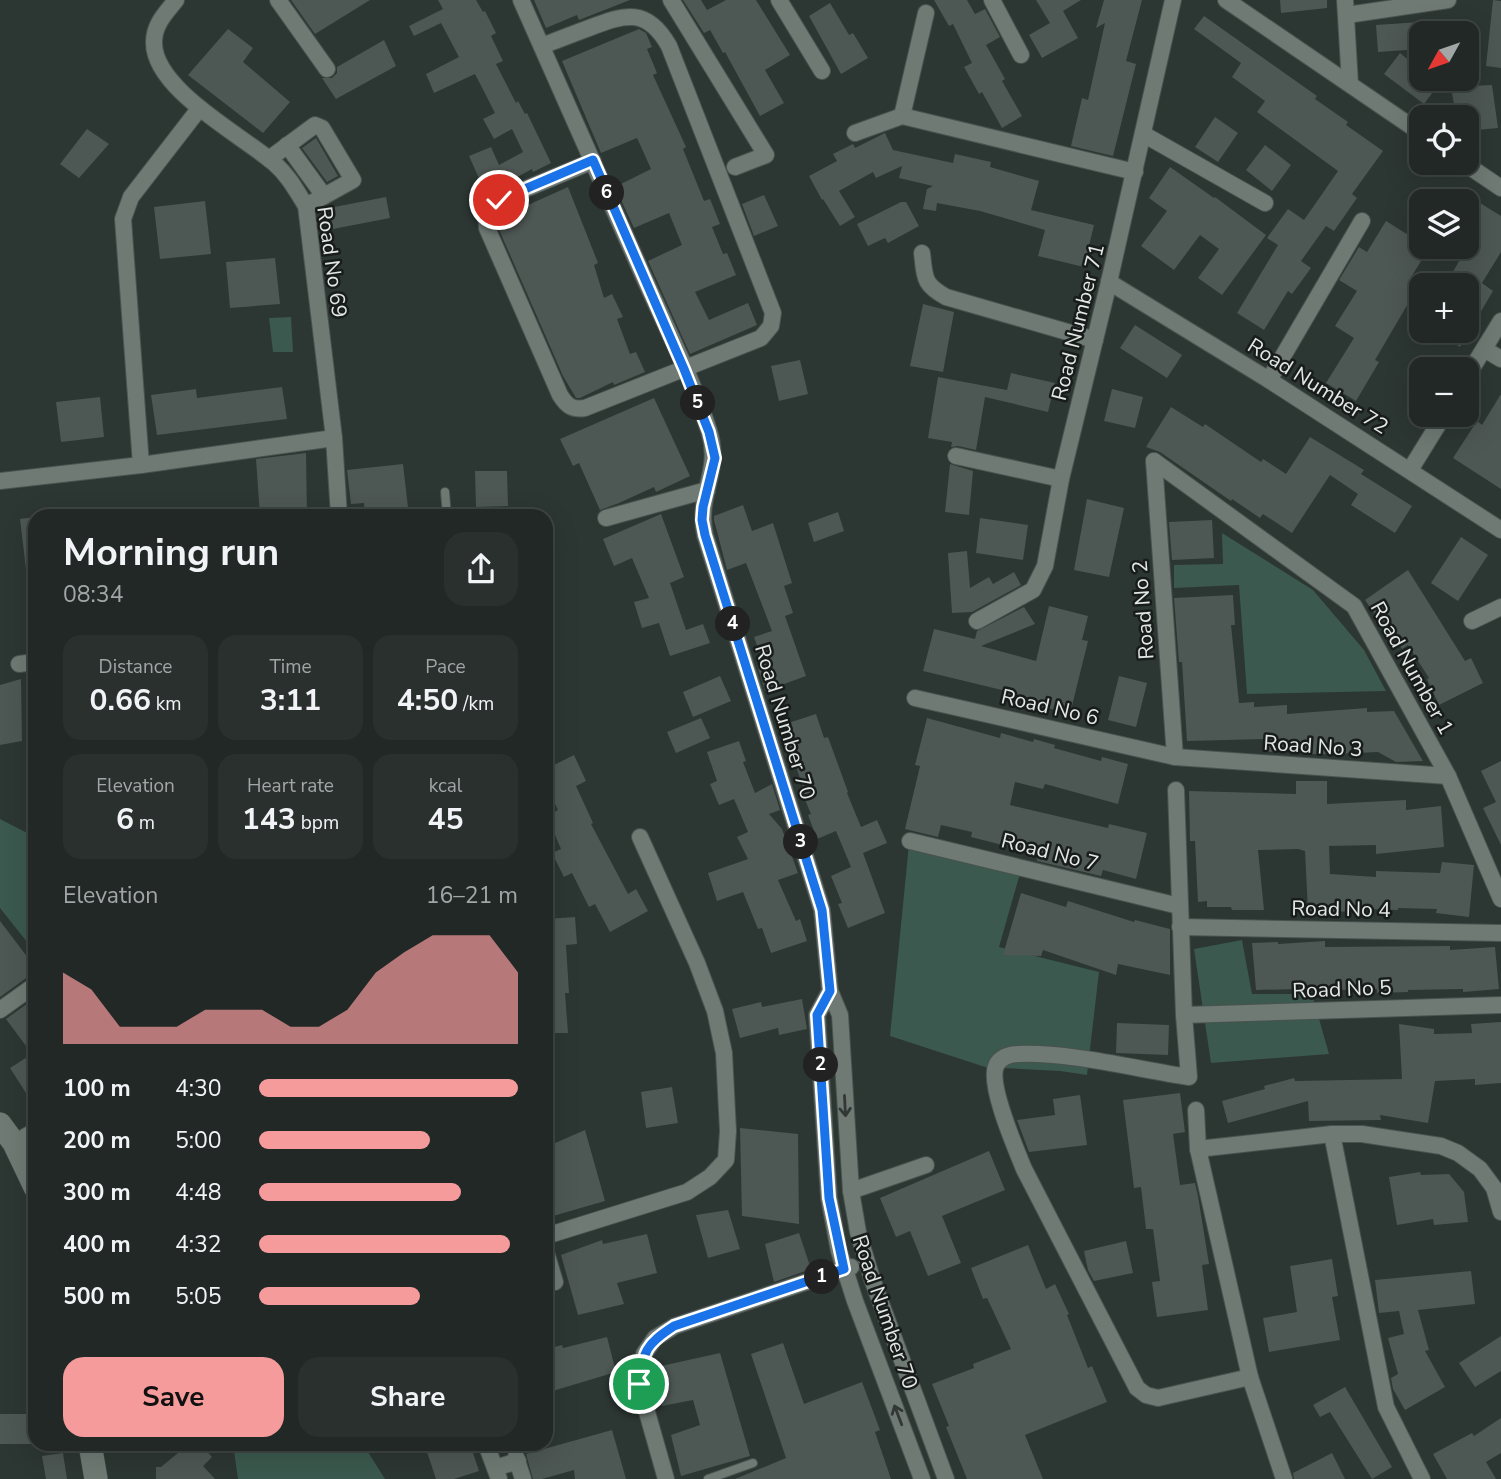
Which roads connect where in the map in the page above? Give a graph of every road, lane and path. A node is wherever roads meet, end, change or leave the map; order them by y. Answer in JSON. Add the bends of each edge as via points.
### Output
{"nodes":[{"id":1,"x":176,"y":0,"type":"edge"},
{"id":2,"x":278,"y":0,"type":"edge"},
{"id":3,"x":521,"y":0,"type":"edge"},
{"id":4,"x":671,"y":0,"type":"edge"},
{"id":5,"x":779,"y":0,"type":"edge"},
{"id":6,"x":992,"y":0,"type":"edge"},
{"id":7,"x":1173,"y":0,"type":"edge"},
{"id":8,"x":1226,"y":0,"type":"edge"},
{"id":9,"x":1448,"y":0,"type":"edge"},
{"id":10,"x":1346,"y":7,"type":"edge"},
{"id":11,"x":926,"y":13,"type":"dead end"},
{"id":12,"x":541,"y":46,"type":"junction"},
{"id":13,"x":1021,"y":55,"type":"dead end"},
{"id":14,"x":327,"y":69,"type":"dead end"},
{"id":15,"x":822,"y":71,"type":"dead end"},
{"id":16,"x":1350,"y":84,"type":"junction"},
{"id":17,"x":199,"y":109,"type":"junction"},
{"id":18,"x":902,"y":116,"type":"junction"},
{"id":19,"x":1409,"y":125,"type":"edge"},
{"id":20,"x":855,"y":133,"type":"dead end"},
{"id":21,"x":1143,"y":134,"type":"junction"},
{"id":22,"x":287,"y":145,"type":"junction"},
{"id":23,"x":269,"y":159,"type":"junction"},
{"id":24,"x":593,"y":160,"type":"junction"},
{"id":25,"x":735,"y":167,"type":"dead end"},
{"id":26,"x":1135,"y":172,"type":"junction"},
{"id":27,"x":1479,"y":173,"type":"edge"},
{"id":28,"x":1501,"y":188,"type":"edge"},
{"id":29,"x":324,"y":196,"type":"junction"},
{"id":30,"x":1265,"y":203,"type":"dead end"},
{"id":31,"x":306,"y":206,"type":"junction"},
{"id":32,"x":1362,"y":221,"type":"dead end"},
{"id":33,"x":922,"y":253,"type":"dead end"},
{"id":34,"x":1110,"y":282,"type":"junction"},
{"id":35,"x":1501,"y":321,"type":"edge"},
{"id":36,"x":1095,"y":340,"type":"junction"},
{"id":37,"x":1484,"y":348,"type":"junction"},
{"id":38,"x":1479,"y":357,"type":"edge"},
{"id":39,"x":1501,"y":359,"type":"edge"},
{"id":40,"x":684,"y":369,"type":"junction"},
{"id":41,"x":1269,"y":380,"type":"junction"},
{"id":42,"x":1437,"y":427,"type":"edge"},
{"id":43,"x":334,"y":438,"type":"junction"},
{"id":44,"x":956,"y":456,"type":"dead end"},
{"id":45,"x":1154,"y":461,"type":"joint"},
{"id":46,"x":141,"y":465,"type":"junction"},
{"id":47,"x":1410,"y":470,"type":"junction"},
{"id":48,"x":1061,"y":479,"type":"junction"},
{"id":49,"x":0,"y":481,"type":"edge"},
{"id":50,"x":707,"y":489,"type":"junction"},
{"id":51,"x":445,"y":492,"type":"dead end"},
{"id":52,"x":339,"y":509,"type":"edge"},
{"id":53,"x":446,"y":509,"type":"edge"},
{"id":54,"x":606,"y":518,"type":"dead end"},
{"id":55,"x":1501,"y":530,"type":"edge"},
{"id":56,"x":1501,"y":607,"type":"edge"},
{"id":57,"x":977,"y":621,"type":"dead end"},
{"id":58,"x":1472,"y":621,"type":"dead end"},
{"id":59,"x":915,"y":698,"type":"dead end"},
{"id":60,"x":1175,"y":757,"type":"junction"},
{"id":61,"x":1448,"y":776,"type":"junction"},
{"id":62,"x":1176,"y":790,"type":"dead end"},
{"id":63,"x":640,"y":837,"type":"dead end"},
{"id":64,"x":910,"y":841,"type":"dead end"},
{"id":65,"x":1501,"y":899,"type":"edge"},
{"id":66,"x":1179,"y":906,"type":"junction"},
{"id":67,"x":1180,"y":927,"type":"junction"},
{"id":68,"x":1501,"y":933,"type":"edge"},
{"id":69,"x":28,"y":990,"type":"edge"},
{"id":70,"x":830,"y":991,"type":"junction"},
{"id":71,"x":1501,"y":1005,"type":"edge"},
{"id":72,"x":0,"y":1010,"type":"edge"},
{"id":73,"x":1184,"y":1015,"type":"junction"},
{"id":74,"x":1196,"y":1110,"type":"dead end"},
{"id":75,"x":0,"y":1124,"type":"edge"},
{"id":76,"x":1332,"y":1134,"type":"junction"},
{"id":77,"x":28,"y":1135,"type":"edge"},
{"id":78,"x":14,"y":1143,"type":"junction"},
{"id":79,"x":1198,"y":1149,"type":"junction"},
{"id":80,"x":926,"y":1165,"type":"dead end"},
{"id":81,"x":28,"y":1172,"type":"edge"},
{"id":82,"x":850,"y":1191,"type":"junction"},
{"id":83,"x":1501,"y":1212,"type":"edge"},
{"id":84,"x":553,"y":1234,"type":"edge"},
{"id":85,"x":867,"y":1262,"type":"junction"},
{"id":86,"x":844,"y":1269,"type":"junction"},
{"id":87,"x":553,"y":1275,"type":"edge"},
{"id":88,"x":555,"y":1282,"type":"dead end"},
{"id":89,"x":1250,"y":1377,"type":"junction"},
{"id":90,"x":91,"y":1451,"type":"edge"},
{"id":91,"x":489,"y":1451,"type":"edge"},
{"id":92,"x":753,"y":1463,"type":"dead end"},
{"id":93,"x":497,"y":1474,"type":"edge"},
{"id":94,"x":96,"y":1479,"type":"edge"},
{"id":95,"x":523,"y":1479,"type":"edge"},
{"id":96,"x":666,"y":1479,"type":"edge"},
{"id":97,"x":708,"y":1479,"type":"edge"},
{"id":98,"x":922,"y":1479,"type":"edge"},
{"id":99,"x":946,"y":1479,"type":"edge"},
{"id":100,"x":1284,"y":1479,"type":"edge"},
{"id":101,"x":1422,"y":1479,"type":"edge"}],
"edges":[{"from":1,"to":17,"type":"street","name":"Road No 69","via":[[158,23],[154,44],[171,79]]},
{"from":2,"to":14,"type":"street"},
{"from":3,"to":12,"type":"street","name":"Road Number 70"},
{"from":4,"to":25,"type":"street","via":[[766,155]]},
{"from":5,"to":15,"type":"street"},
{"from":6,"to":13,"type":"street"},
{"from":7,"to":21,"type":"street","name":"Road Number 71"},
{"from":8,"to":16,"type":"street"},
{"from":9,"to":10,"type":"street"},
{"from":10,"to":16,"type":"street"},
{"from":11,"to":18,"type":"street"},
{"from":12,"to":24,"type":"street","name":"Road Number 70"},
{"from":12,"to":40,"type":"street","via":[[630,16],[645,19],[660,30],[669,46],[773,313],[771,326],[761,338]]},
{"from":16,"to":19,"type":"street"},
{"from":17,"to":23,"type":"street","name":"Road No 69"},
{"from":17,"to":46,"type":"street","via":[[131,197],[124,219]]},
{"from":18,"to":20,"type":"street"},
{"from":18,"to":26,"type":"street"},
{"from":21,"to":26,"type":"street","name":"Road Number 71"},
{"from":21,"to":30,"type":"street"},
{"from":22,"to":23,"type":"street"},
{"from":22,"to":29,"type":"street"},
{"from":22,"to":29,"type":"street","via":[[315,125],[323,128],[354,178]]},
{"from":23,"to":31,"type":"street","name":"Road No 69","via":[[291,181]]},
{"from":24,"to":40,"type":"street","name":"Road Number 70"},
{"from":24,"to":40,"type":"street","via":[[499,200],[486,215],[487,228],[559,395],[575,410],[585,408]]},
{"from":26,"to":34,"type":"street","name":"Road Number 71"},
{"from":27,"to":28,"type":"street"},
{"from":29,"to":31,"type":"street"},
{"from":31,"to":43,"type":"street","name":"Road No 69"},
{"from":32,"to":41,"type":"street"},
{"from":33,"to":36,"type":"street","via":[[925,282],[946,297]]},
{"from":34,"to":36,"type":"street","name":"Road Number 71"},
{"from":34,"to":41,"type":"street","name":"Road Number 72"},
{"from":35,"to":37,"type":"street"},
{"from":36,"to":48,"type":"street","name":"Road Number 71"},
{"from":37,"to":38,"type":"street"},
{"from":37,"to":39,"type":"street"},
{"from":40,"to":50,"type":"street","name":"Road Number 70","via":[[715,458]]},
{"from":41,"to":47,"type":"street","name":"Road Number 72"},
{"from":42,"to":47,"type":"street"},
{"from":43,"to":46,"type":"street"},
{"from":43,"to":52,"type":"street","name":"Road No 69"},
{"from":44,"to":48,"type":"street"},
{"from":45,"to":60,"type":"street","name":"Road No 2"},
{"from":45,"to":61,"type":"street","name":"Road Number 1","via":[[1354,606]]},
{"from":46,"to":49,"type":"street"},
{"from":47,"to":55,"type":"street","name":"Road Number 72"},
{"from":48,"to":57,"type":"street","name":"Road Number 71","via":[[1041,577],[1033,590]]},
{"from":50,"to":54,"type":"street"},
{"from":50,"to":70,"type":"street","name":"Road Number 70","via":[[702,520],[705,535],[822,910]]},
{"from":51,"to":53,"type":"lane"},
{"from":56,"to":58,"type":"street"},
{"from":59,"to":60,"type":"street","name":"Road No 6"},
{"from":60,"to":61,"type":"street","name":"Road No 3"},
{"from":61,"to":65,"type":"street","name":"Road Number 1"},
{"from":62,"to":66,"type":"street"},
{"from":63,"to":84,"type":"street","via":[[715,1012],[724,1053],[729,1131],[726,1160],[687,1192]]},
{"from":64,"to":66,"type":"street","name":"Road No 7"},
{"from":66,"to":67,"type":"street"},
{"from":67,"to":68,"type":"street","name":"Road No 4"},
{"from":67,"to":73,"type":"street"},
{"from":69,"to":72,"type":"street"},
{"from":70,"to":82,"type":"street","one_way":true,"via":[[840,1015]]},
{"from":70,"to":86,"type":"street","name":"Road Number 70","via":[[817,1015],[829,1198]]},
{"from":71,"to":73,"type":"street","name":"Road No 5"},
{"from":73,"to":89,"type":"street","via":[[1189,1077],[1016,1053],[998,1062],[994,1081],[1024,1169],[1137,1388],[1158,1398]]},
{"from":74,"to":79,"type":"street"},
{"from":75,"to":78,"type":"main road"},
{"from":76,"to":79,"type":"street"},
{"from":76,"to":83,"type":"street","via":[[1362,1134],[1441,1146],[1458,1153],[1480,1169],[1494,1188]]},
{"from":76,"to":101,"type":"street","via":[[1386,1407]]},
{"from":77,"to":78,"type":"street"},
{"from":78,"to":81,"type":"main road"},
{"from":79,"to":89,"type":"street"},
{"from":80,"to":82,"type":"street"},
{"from":82,"to":85,"type":"street"},
{"from":85,"to":86,"type":"street"},
{"from":85,"to":99,"type":"street"},
{"from":86,"to":96,"type":"street","via":[[674,1326],[655,1338],[644,1354],[639,1384]]},
{"from":98,"to":86,"type":"street","name":"Road Number 70","one_way":true},
{"from":87,"to":88,"type":"street"},
{"from":89,"to":100,"type":"street"},
{"from":90,"to":94,"type":"main road"},
{"from":91,"to":93,"type":"street"},
{"from":92,"to":97,"type":"lane"},
{"from":93,"to":95,"type":"street","via":[[517,1459]]}]}
